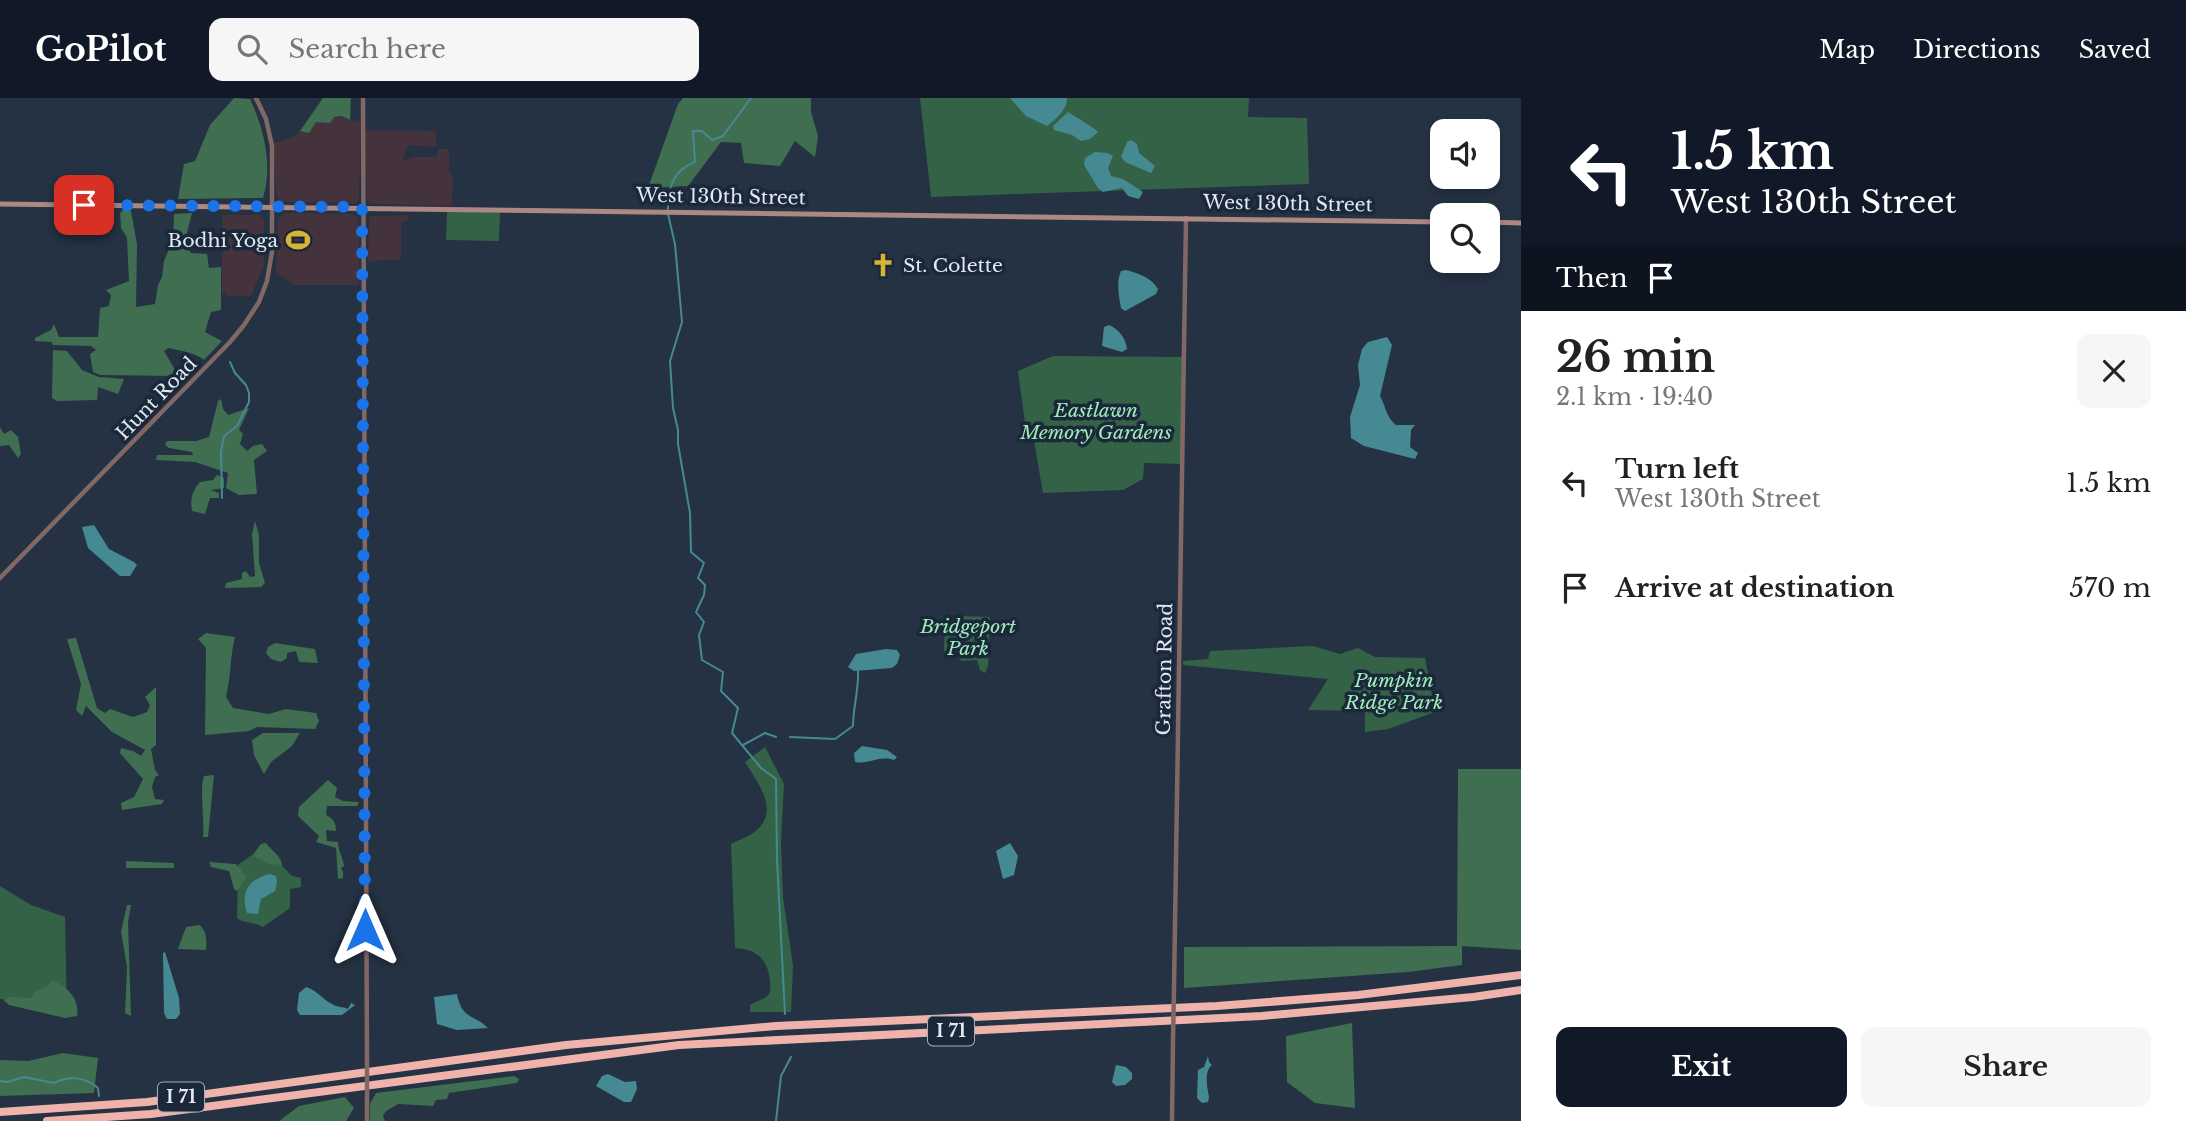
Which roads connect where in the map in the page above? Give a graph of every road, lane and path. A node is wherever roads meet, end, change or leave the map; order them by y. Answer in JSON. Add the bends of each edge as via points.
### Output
{"nodes":[{"id":1,"x":256,"y":98,"type":"edge"},
{"id":2,"x":363,"y":98,"type":"edge"},
{"id":3,"x":0,"y":204,"type":"edge"},
{"id":4,"x":272,"y":207,"type":"junction"},
{"id":5,"x":362,"y":207,"type":"junction"},
{"id":6,"x":1186,"y":217,"type":"junction"},
{"id":7,"x":1430,"y":222,"type":"edge"},
{"id":8,"x":1500,"y":222,"type":"edge"},
{"id":9,"x":1521,"y":223,"type":"edge"},
{"id":10,"x":0,"y":578,"type":"edge"},
{"id":11,"x":1521,"y":975,"type":"edge"},
{"id":12,"x":1521,"y":990,"type":"edge"},
{"id":13,"x":0,"y":1112,"type":"edge"},
{"id":14,"x":47,"y":1121,"type":"edge"},
{"id":15,"x":367,"y":1121,"type":"edge"},
{"id":16,"x":1172,"y":1121,"type":"edge"}],
"edges":[{"from":1,"to":4,"type":"street","name":"Hunt Road","via":[[272,146]]},
{"from":2,"to":5,"type":"street"},
{"from":3,"to":4,"type":"main road","name":"West 130th Street"},
{"from":4,"to":5,"type":"main road","name":"West 130th Street"},
{"from":4,"to":10,"type":"street","name":"Hunt Road","via":[[268,275],[259,302],[244,325]]},
{"from":5,"to":6,"type":"main road","name":"West 130th Street"},
{"from":5,"to":15,"type":"street","bridge":true},
{"from":6,"to":7,"type":"main road","name":"West 130th Street"},
{"from":6,"to":16,"type":"street","name":"Grafton Road","bridge":true},
{"from":8,"to":9,"type":"main road"},
{"from":11,"to":13,"type":"highway","number":"I 71","via":[[1217,1006],[776,1026],[566,1045],[147,1102]]},
{"from":12,"to":14,"type":"highway","number":"I 71","via":[[1262,1016],[679,1045],[151,1114]]}]}
